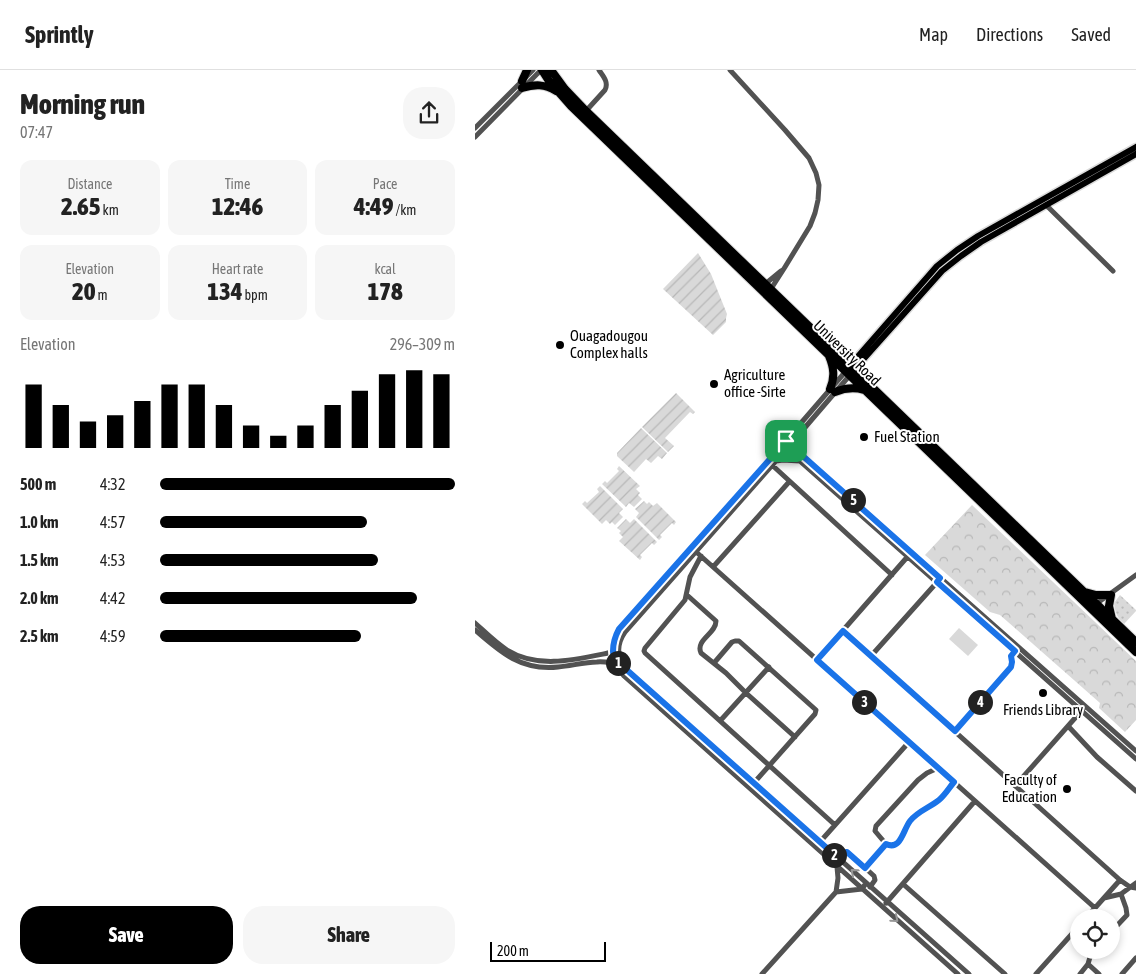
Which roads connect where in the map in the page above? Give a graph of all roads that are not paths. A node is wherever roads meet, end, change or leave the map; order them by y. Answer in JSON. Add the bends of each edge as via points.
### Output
{"nodes":[{"id":1,"x":527,"y":70,"type":"edge"},
{"id":2,"x":533,"y":70,"type":"edge"},
{"id":3,"x":541,"y":70,"type":"edge"},
{"id":4,"x":551,"y":70,"type":"edge"},
{"id":5,"x":599,"y":70,"type":"edge"},
{"id":6,"x":730,"y":70,"type":"edge"},
{"id":7,"x":522,"y":85,"type":"junction"},
{"id":8,"x":561,"y":94,"type":"junction"},
{"id":9,"x":584,"y":113,"type":"junction"},
{"id":10,"x":475,"y":128,"type":"edge"},
{"id":11,"x":475,"y":137,"type":"edge"},
{"id":12,"x":1136,"y":147,"type":"edge"},
{"id":13,"x":1136,"y":154,"type":"edge"},
{"id":14,"x":1046,"y":205,"type":"junction"},
{"id":15,"x":1113,"y":270,"type":"dead end"},
{"id":16,"x":765,"y":289,"type":"junction"},
{"id":17,"x":829,"y":354,"type":"junction"},
{"id":18,"x":850,"y":371,"type":"junction"},
{"id":19,"x":833,"y":390,"type":"junction"},
{"id":20,"x":866,"y":391,"type":"junction"},
{"id":21,"x":900,"y":419,"type":"junction"},
{"id":22,"x":803,"y":430,"type":"junction"},
{"id":23,"x":786,"y":445,"type":"junction"},
{"id":24,"x":803,"y":459,"type":"junction"},
{"id":25,"x":774,"y":463,"type":"junction"},
{"id":26,"x":789,"y":482,"type":"junction"},
{"id":27,"x":988,"y":505,"type":"junction"},
{"id":28,"x":693,"y":550,"type":"junction"},
{"id":29,"x":910,"y":554,"type":"junction"},
{"id":30,"x":701,"y":556,"type":"junction"},
{"id":31,"x":713,"y":567,"type":"junction"},
{"id":32,"x":892,"y":575,"type":"junction"},
{"id":33,"x":1136,"y":575,"type":"edge"},
{"id":34,"x":938,"y":580,"type":"junction"},
{"id":35,"x":1083,"y":591,"type":"junction"},
{"id":36,"x":1112,"y":594,"type":"junction"},
{"id":37,"x":687,"y":595,"type":"junction"},
{"id":38,"x":1095,"y":607,"type":"junction"},
{"id":39,"x":1112,"y":619,"type":"junction"},
{"id":40,"x":475,"y":623,"type":"edge"},
{"id":41,"x":475,"y":630,"type":"edge"},
{"id":42,"x":843,"y":631,"type":"junction"},
{"id":43,"x":617,"y":641,"type":"junction"},
{"id":44,"x":1136,"y":642,"type":"edge"},
{"id":45,"x":1016,"y":649,"type":"junction"},
{"id":46,"x":613,"y":652,"type":"junction"},
{"id":47,"x":1136,"y":652,"type":"edge"},
{"id":48,"x":871,"y":656,"type":"junction"},
{"id":49,"x":817,"y":660,"type":"junction"},
{"id":50,"x":618,"y":663,"type":"junction"},
{"id":51,"x":714,"y":663,"type":"junction"},
{"id":52,"x":769,"y":668,"type":"junction"},
{"id":53,"x":746,"y":693,"type":"junction"},
{"id":54,"x":1084,"y":708,"type":"junction"},
{"id":55,"x":720,"y":721,"type":"junction"},
{"id":56,"x":1069,"y":726,"type":"junction"},
{"id":57,"x":955,"y":731,"type":"junction"},
{"id":58,"x":795,"y":737,"type":"junction"},
{"id":59,"x":909,"y":742,"type":"junction"},
{"id":60,"x":1136,"y":751,"type":"edge"},
{"id":61,"x":1136,"y":759,"type":"edge"},
{"id":62,"x":769,"y":766,"type":"junction"},
{"id":63,"x":938,"y":768,"type":"junction"},
{"id":64,"x":954,"y":782,"type":"junction"},
{"id":65,"x":753,"y":783,"type":"junction"},
{"id":66,"x":1015,"y":786,"type":"junction"},
{"id":67,"x":749,"y":788,"type":"junction"},
{"id":68,"x":1136,"y":791,"type":"edge"},
{"id":69,"x":975,"y":801,"type":"junction"},
{"id":70,"x":835,"y":825,"type":"junction"},
{"id":71,"x":820,"y":842,"type":"junction"},
{"id":72,"x":886,"y":844,"type":"junction"},
{"id":73,"x":815,"y":847,"type":"junction"},
{"id":74,"x":840,"y":860,"type":"junction"},
{"id":75,"x":837,"y":867,"type":"junction"},
{"id":76,"x":865,"y":868,"type":"junction"},
{"id":77,"x":1120,"y":880,"type":"junction"},
{"id":78,"x":1136,"y":883,"type":"edge"},
{"id":79,"x":903,"y":884,"type":"junction"},
{"id":80,"x":868,"y":885,"type":"junction"},
{"id":81,"x":1129,"y":887,"type":"junction"},
{"id":82,"x":1136,"y":888,"type":"edge"},
{"id":83,"x":861,"y":889,"type":"junction"},
{"id":84,"x":835,"y":892,"type":"junction"},
{"id":85,"x":1121,"y":894,"type":"junction"},
{"id":86,"x":1103,"y":898,"type":"junction"},
{"id":87,"x":887,"y":902,"type":"junction"},
{"id":88,"x":882,"y":907,"type":"junction"},
{"id":89,"x":1095,"y":908,"type":"joint"},
{"id":90,"x":1120,"y":922,"type":"edge"},
{"id":91,"x":1070,"y":936,"type":"edge"},
{"id":92,"x":1136,"y":958,"type":"edge"},
{"id":93,"x":1089,"y":959,"type":"edge"},
{"id":94,"x":1088,"y":964,"type":"junction"},
{"id":95,"x":762,"y":974,"type":"edge"},
{"id":96,"x":959,"y":974,"type":"edge"},
{"id":97,"x":969,"y":974,"type":"edge"},
{"id":98,"x":1005,"y":974,"type":"edge"},
{"id":99,"x":1036,"y":974,"type":"edge"},
{"id":100,"x":1080,"y":974,"type":"edge"},
{"id":101,"x":1099,"y":974,"type":"edge"},
{"id":102,"x":1122,"y":974,"type":"edge"}],
"edges":[{"from":1,"to":7,"type":"highway"},
{"from":2,"to":7,"type":"street"},
{"from":3,"to":7,"type":"street"},
{"from":3,"to":8,"type":"highway","name":"University Road"},
{"from":4,"to":9,"type":"highway","name":"University Road"},
{"from":5,"to":9,"type":"street","via":[[607,86]]},
{"from":6,"to":16,"type":"street","via":[[809,158],[819,185],[819,200],[810,226],[785,268]]},
{"from":7,"to":8,"type":"highway","via":[[547,86]]},
{"from":7,"to":10,"type":"street"},
{"from":7,"to":11,"type":"street"},
{"from":8,"to":9,"type":"highway","name":"University Road"},
{"from":9,"to":16,"type":"highway","name":"University Road"},
{"from":12,"to":18,"type":"main road","via":[[967,242],[937,266]]},
{"from":13,"to":14,"type":"main road"},
{"from":14,"to":15,"type":"street"},
{"from":14,"to":18,"type":"main road","via":[[976,245],[942,271]]},
{"from":16,"to":17,"type":"highway","name":"University Road"},
{"from":16,"to":18,"type":"highway","name":"University Road"},
{"from":17,"to":18,"type":"highway","name":"University Road"},
{"from":17,"to":19,"type":"highway","via":[[834,374]]},
{"from":18,"to":19,"type":"street"},
{"from":18,"to":20,"type":"highway","name":"University Road"},
{"from":18,"to":21,"type":"highway","name":"University Road"},
{"from":19,"to":20,"type":"highway","via":[[858,388]]},
{"from":19,"to":22,"type":"street"},
{"from":19,"to":23,"type":"street"},
{"from":20,"to":21,"type":"highway","name":"University Road"},
{"from":21,"to":27,"type":"highway","name":"University Road"},
{"from":22,"to":23,"type":"street"},
{"from":22,"to":24,"type":"street"},
{"from":23,"to":24,"type":"street"},
{"from":23,"to":25,"type":"street"},
{"from":23,"to":28,"type":"street"},
{"from":24,"to":25,"type":"street"},
{"from":24,"to":29,"type":"street"},
{"from":25,"to":26,"type":"street"},
{"from":25,"to":28,"type":"street"},
{"from":26,"to":31,"type":"street"},
{"from":26,"to":32,"type":"street"},
{"from":27,"to":35,"type":"highway","name":"University Road"},
{"from":27,"to":38,"type":"highway","name":"University Road"},
{"from":28,"to":30,"type":"street"},
{"from":28,"to":43,"type":"street","via":[[619,629]]},
{"from":29,"to":32,"type":"street"},
{"from":29,"to":34,"type":"street"},
{"from":30,"to":31,"type":"street"},
{"from":30,"to":37,"type":"street","via":[[690,577]]},
{"from":31,"to":49,"type":"street"},
{"from":32,"to":42,"type":"street"},
{"from":33,"to":36,"type":"street"},
{"from":34,"to":45,"type":"street"},
{"from":34,"to":48,"type":"street"},
{"from":35,"to":36,"type":"highway","via":[[1096,595]]},
{"from":35,"to":38,"type":"highway","name":"University Road"},
{"from":36,"to":38,"type":"street"},
{"from":36,"to":39,"type":"highway","via":[[1109,606]]},
{"from":37,"to":51,"type":"street","via":[[716,621],[715,628],[699,649]]},
{"from":37,"to":55,"type":"street","via":[[644,651]]},
{"from":38,"to":39,"type":"highway","name":"University Road"},
{"from":38,"to":47,"type":"highway","name":"University Road"},
{"from":39,"to":44,"type":"highway","name":"University Road"},
{"from":40,"to":46,"type":"street","via":[[508,651],[534,661],[557,662]]},
{"from":41,"to":50,"type":"street","via":[[504,654],[527,664],[553,667]]},
{"from":42,"to":48,"type":"street"},
{"from":42,"to":49,"type":"street"},
{"from":43,"to":46,"type":"street"},
{"from":43,"to":50,"type":"street"},
{"from":45,"to":54,"type":"street"},
{"from":45,"to":57,"type":"street","via":[[1011,656],[1011,667]]},
{"from":46,"to":50,"type":"street"},
{"from":48,"to":57,"type":"street"},
{"from":49,"to":59,"type":"street"},
{"from":50,"to":65,"type":"street"},
{"from":50,"to":67,"type":"street","via":[[624,676]]},
{"from":51,"to":52,"type":"street","via":[[736,640]]},
{"from":51,"to":53,"type":"street"},
{"from":52,"to":53,"type":"street"},
{"from":52,"to":58,"type":"street","via":[[816,710]]},
{"from":53,"to":55,"type":"street"},
{"from":53,"to":58,"type":"street"},
{"from":54,"to":56,"type":"street"},
{"from":54,"to":60,"type":"street"},
{"from":54,"to":61,"type":"street"},
{"from":55,"to":62,"type":"street"},
{"from":56,"to":66,"type":"street"},
{"from":56,"to":68,"type":"street","via":[[1097,757]]},
{"from":57,"to":66,"type":"street"},
{"from":58,"to":62,"type":"street"},
{"from":59,"to":63,"type":"street"},
{"from":59,"to":70,"type":"street"},
{"from":62,"to":65,"type":"street"},
{"from":62,"to":70,"type":"street"},
{"from":63,"to":64,"type":"street"},
{"from":63,"to":72,"type":"street","via":[[918,780],[876,826],[875,831]]},
{"from":64,"to":69,"type":"street"},
{"from":64,"to":72,"type":"street","via":[[939,800],[911,820],[899,843],[891,847]]},
{"from":65,"to":67,"type":"street"},
{"from":65,"to":71,"type":"street"},
{"from":66,"to":77,"type":"street"},
{"from":67,"to":73,"type":"street"},
{"from":69,"to":79,"type":"street"},
{"from":69,"to":89,"type":"street"},
{"from":70,"to":71,"type":"street"},
{"from":71,"to":73,"type":"street"},
{"from":71,"to":74,"type":"street"},
{"from":72,"to":76,"type":"street"},
{"from":73,"to":75,"type":"street"},
{"from":74,"to":75,"type":"street"},
{"from":74,"to":76,"type":"street","via":[[847,852]]},
{"from":80,"to":74,"type":"street","one_way":true},
{"from":75,"to":83,"type":"street"},
{"from":75,"to":84,"type":"street"},
{"from":76,"to":80,"type":"street","via":[[875,878]]},
{"from":77,"to":81,"type":"street"},
{"from":77,"to":86,"type":"street"},
{"from":78,"to":81,"type":"street"},
{"from":79,"to":87,"type":"street"},
{"from":79,"to":98,"type":"street"},
{"from":80,"to":83,"type":"street"},
{"from":80,"to":87,"type":"street"},
{"from":81,"to":82,"type":"street"},
{"from":81,"to":85,"type":"street"},
{"from":83,"to":84,"type":"street"},
{"from":83,"to":88,"type":"street"},
{"from":84,"to":95,"type":"street"},
{"from":85,"to":86,"type":"street"},
{"from":85,"to":90,"type":"street","via":[[1127,915]]},
{"from":86,"to":89,"type":"street"},
{"from":87,"to":88,"type":"street"},
{"from":87,"to":97,"type":"street"},
{"from":88,"to":96,"type":"street","one_way":true},
{"from":91,"to":99,"type":"street"},
{"from":92,"to":102,"type":"street"},
{"from":93,"to":94,"type":"street"},
{"from":94,"to":100,"type":"street"},
{"from":94,"to":101,"type":"street"}]}
